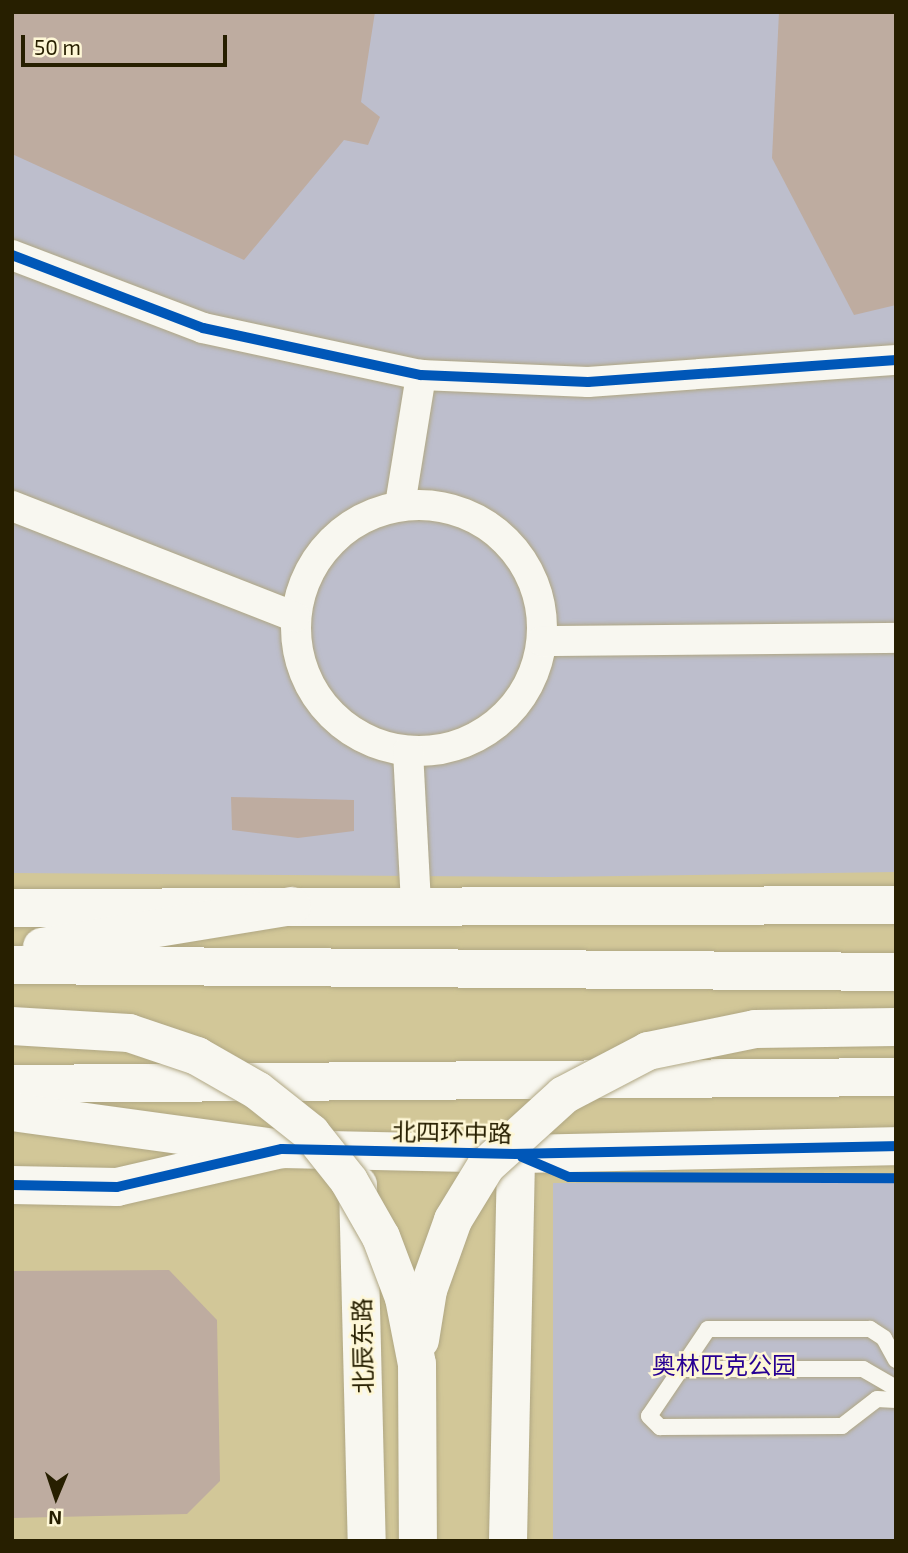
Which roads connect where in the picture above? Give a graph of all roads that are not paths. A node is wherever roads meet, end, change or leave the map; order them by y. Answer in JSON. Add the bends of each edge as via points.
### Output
{"nodes":[{"id":1,"x":12,"y":255,"type":"edge"},
{"id":2,"x":896,"y":360,"type":"edge"},
{"id":3,"x":421,"y":375,"type":"junction"},
{"id":4,"x":400,"y":505,"type":"junction"},
{"id":5,"x":12,"y":506,"type":"edge"},
{"id":6,"x":295,"y":617,"type":"junction"},
{"id":7,"x":896,"y":638,"type":"edge"},
{"id":8,"x":542,"y":641,"type":"junction"},
{"id":9,"x":408,"y":751,"type":"junction"},
{"id":10,"x":896,"y":905,"type":"edge"},
{"id":11,"x":292,"y":906,"type":"junction"},
{"id":12,"x":416,"y":906,"type":"junction"},
{"id":13,"x":12,"y":908,"type":"edge"},
{"id":14,"x":12,"y":952,"type":"edge"},
{"id":15,"x":12,"y":965,"type":"edge"},
{"id":16,"x":896,"y":972,"type":"edge"},
{"id":17,"x":12,"y":1026,"type":"edge"},
{"id":18,"x":896,"y":1027,"type":"edge"},
{"id":19,"x":896,"y":1077,"type":"edge"},
{"id":20,"x":12,"y":1084,"type":"edge"},
{"id":21,"x":12,"y":1112,"type":"edge"},
{"id":22,"x":896,"y":1146,"type":"edge"},
{"id":23,"x":282,"y":1149,"type":"junction"},
{"id":24,"x":357,"y":1152,"type":"junction"},
{"id":25,"x":516,"y":1154,"type":"junction"},
{"id":26,"x":12,"y":1185,"type":"edge"},
{"id":27,"x":896,"y":1360,"type":"edge"},
{"id":28,"x":417,"y":1364,"type":"junction"},
{"id":29,"x":677,"y":1369,"type":"junction"},
{"id":30,"x":896,"y":1388,"type":"edge"},
{"id":31,"x":896,"y":1400,"type":"edge"},
{"id":32,"x":367,"y":1541,"type":"edge"},
{"id":33,"x":418,"y":1541,"type":"edge"},
{"id":34,"x":508,"y":1541,"type":"edge"}],
"edges":[{"from":1,"to":3,"type":"street","via":[[203,328]]},
{"from":2,"to":3,"type":"street","via":[[588,382]]},
{"from":3,"to":4,"type":"street"},
{"from":4,"to":6,"type":"street","via":[[361,518],[328,543],[306,577]]},
{"from":4,"to":8,"type":"street","via":[[438,505],[474,517],[505,538],[528,568],[540,604]]},
{"from":5,"to":6,"type":"street"},
{"from":6,"to":9,"type":"street","via":[[298,655],[313,691],[338,721],[370,742]]},
{"from":7,"to":8,"type":"street"},
{"from":8,"to":9,"type":"street","via":[[532,678],[518,699],[482,734],[446,748]]},
{"from":9,"to":12,"type":"street"},
{"from":10,"to":12,"type":"main road"},
{"from":11,"to":12,"type":"main road"},
{"from":11,"to":13,"type":"main road"},
{"from":11,"to":14,"type":"main road"},
{"from":15,"to":16,"type":"main road"},
{"from":17,"to":28,"type":"main road","bridge":true,"via":[[129,1033],[197,1056],[258,1091],[311,1133],[349,1181],[381,1237],[404,1298]]},
{"from":18,"to":28,"type":"main road","bridge":true,"via":[[755,1029],[648,1051],[564,1095],[486,1166],[453,1220],[428,1290]]},
{"from":19,"to":20,"type":"main road","name":"北四环中路"},
{"from":21,"to":23,"type":"main road"},
{"from":22,"to":25,"type":"main road","name":"北四环中路"},
{"from":23,"to":24,"type":"main road","name":"北四环中路"},
{"from":23,"to":26,"type":"main road","name":"北四环中路","via":[[117,1187]]},
{"from":24,"to":25,"type":"main road","name":"北四环中路"},
{"from":24,"to":32,"type":"main road","name":"北辰东路"},
{"from":25,"to":34,"type":"main road"},
{"from":27,"to":29,"type":"lane","via":[[884,1338],[870,1329],[708,1329]]},
{"from":28,"to":33,"type":"main road","bridge":true},
{"from":29,"to":30,"type":"lane","via":[[863,1369]]},
{"from":29,"to":31,"type":"lane","via":[[649,1416],[660,1427],[842,1426],[877,1399]]}]}
